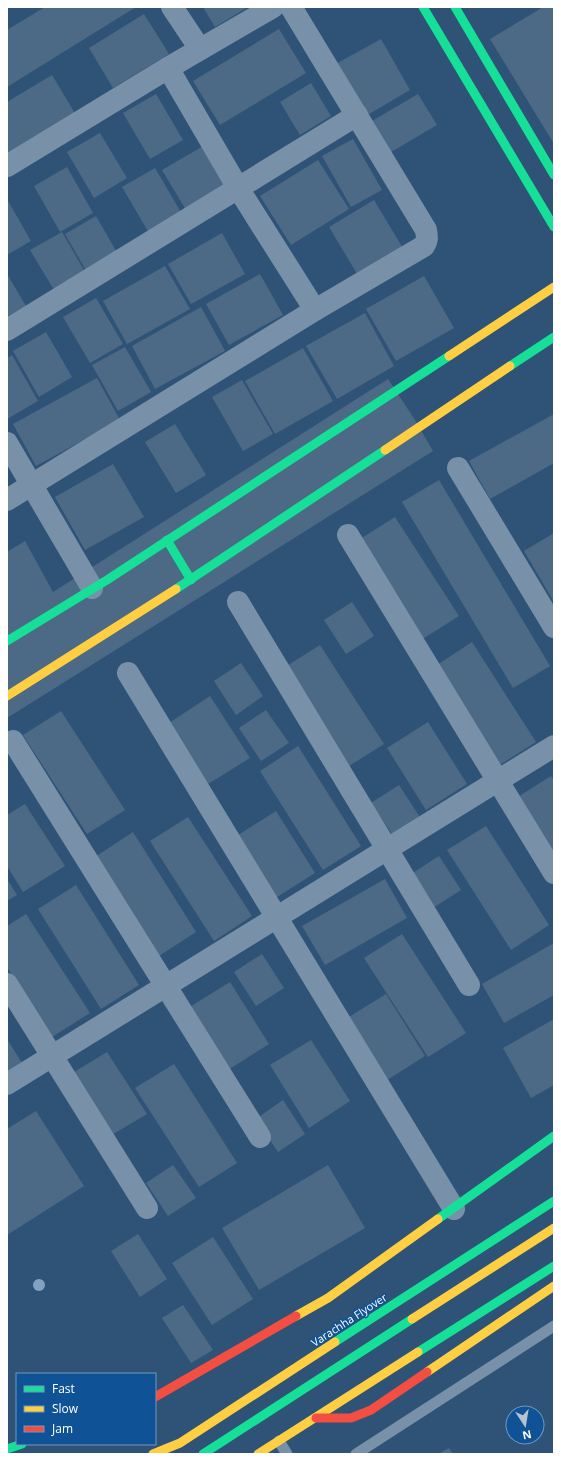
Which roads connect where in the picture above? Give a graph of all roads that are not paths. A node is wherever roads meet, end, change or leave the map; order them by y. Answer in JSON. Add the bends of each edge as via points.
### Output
{"nodes":[{"id":1,"x":172,"y":7,"type":"edge"},
{"id":2,"x":273,"y":7,"type":"edge"},
{"id":3,"x":291,"y":7,"type":"edge"},
{"id":4,"x":422,"y":7,"type":"edge"},
{"id":5,"x":455,"y":7,"type":"edge"},
{"id":6,"x":200,"y":49,"type":"junction"},
{"id":7,"x":168,"y":68,"type":"junction"},
{"id":8,"x":356,"y":114,"type":"junction"},
{"id":9,"x":7,"y":166,"type":"edge"},
{"id":10,"x":554,"y":174,"type":"edge"},
{"id":11,"x":238,"y":188,"type":"junction"},
{"id":12,"x":554,"y":227,"type":"edge"},
{"id":13,"x":554,"y":287,"type":"edge"},
{"id":14,"x":315,"y":310,"type":"junction"},
{"id":15,"x":7,"y":330,"type":"edge"},
{"id":16,"x":554,"y":337,"type":"edge"},
{"id":17,"x":7,"y":443,"type":"edge"},
{"id":18,"x":458,"y":468,"type":"dead end"},
{"id":19,"x":32,"y":485,"type":"junction"},
{"id":20,"x":7,"y":500,"type":"edge"},
{"id":21,"x":348,"y":535,"type":"dead end"},
{"id":22,"x":167,"y":540,"type":"junction"},
{"id":23,"x":191,"y":580,"type":"junction"},
{"id":24,"x":92,"y":588,"type":"junction"},
{"id":25,"x":238,"y":602,"type":"dead end"},
{"id":26,"x":554,"y":627,"type":"edge"},
{"id":27,"x":7,"y":641,"type":"edge"},
{"id":28,"x":128,"y":673,"type":"dead end"},
{"id":29,"x":7,"y":696,"type":"edge"},
{"id":30,"x":14,"y":741,"type":"dead end"},
{"id":31,"x":554,"y":746,"type":"edge"},
{"id":32,"x":498,"y":781,"type":"junction"},
{"id":33,"x":387,"y":849,"type":"junction"},
{"id":34,"x":554,"y":873,"type":"edge"},
{"id":35,"x":276,"y":917,"type":"junction"},
{"id":36,"x":7,"y":984,"type":"edge"},
{"id":37,"x":469,"y":985,"type":"dead end"},
{"id":38,"x":165,"y":986,"type":"junction"},
{"id":39,"x":52,"y":1056,"type":"junction"},
{"id":40,"x":7,"y":1084,"type":"edge"},
{"id":41,"x":554,"y":1136,"type":"edge"},
{"id":42,"x":260,"y":1137,"type":"dead end"},
{"id":43,"x":554,"y":1201,"type":"edge"},
{"id":44,"x":147,"y":1208,"type":"dead end"},
{"id":45,"x":454,"y":1209,"type":"junction"},
{"id":46,"x":554,"y":1228,"type":"edge"},
{"id":47,"x":554,"y":1266,"type":"edge"},
{"id":48,"x":554,"y":1286,"type":"edge"},
{"id":49,"x":554,"y":1326,"type":"edge"},
{"id":50,"x":156,"y":1396,"type":"edge"},
{"id":51,"x":316,"y":1418,"type":"junction"},
{"id":52,"x":279,"y":1441,"type":"junction"},
{"id":53,"x":19,"y":1445,"type":"edge"},
{"id":54,"x":7,"y":1449,"type":"edge"},
{"id":55,"x":153,"y":1454,"type":"edge"},
{"id":56,"x":203,"y":1454,"type":"edge"},
{"id":57,"x":258,"y":1454,"type":"edge"},
{"id":58,"x":287,"y":1454,"type":"edge"},
{"id":59,"x":356,"y":1454,"type":"edge"}],
"edges":[{"from":1,"to":6,"type":"street"},
{"from":2,"to":6,"type":"street"},
{"from":3,"to":8,"type":"street"},
{"from":4,"to":12,"type":"street"},
{"from":5,"to":10,"type":"street"},
{"from":6,"to":7,"type":"street"},
{"from":7,"to":9,"type":"street"},
{"from":7,"to":11,"type":"street"},
{"from":8,"to":11,"type":"street"},
{"from":8,"to":14,"type":"street","via":[[426,230],[427,242]]},
{"from":11,"to":14,"type":"street"},
{"from":11,"to":15,"type":"street"},
{"from":13,"to":22,"type":"street"},
{"from":14,"to":19,"type":"street"},
{"from":16,"to":23,"type":"street"},
{"from":17,"to":19,"type":"street"},
{"from":18,"to":26,"type":"street"},
{"from":19,"to":20,"type":"street"},
{"from":19,"to":24,"type":"street"},
{"from":21,"to":32,"type":"street"},
{"from":22,"to":23,"type":"street"},
{"from":22,"to":24,"type":"street"},
{"from":23,"to":29,"type":"street"},
{"from":24,"to":27,"type":"street"},
{"from":25,"to":33,"type":"street"},
{"from":28,"to":35,"type":"street"},
{"from":30,"to":38,"type":"street"},
{"from":31,"to":32,"type":"street"},
{"from":32,"to":33,"type":"street"},
{"from":32,"to":34,"type":"street"},
{"from":33,"to":35,"type":"street"},
{"from":33,"to":37,"type":"street"},
{"from":35,"to":38,"type":"street"},
{"from":35,"to":45,"type":"street"},
{"from":36,"to":39,"type":"street"},
{"from":38,"to":39,"type":"street"},
{"from":38,"to":42,"type":"street"},
{"from":39,"to":40,"type":"street"},
{"from":39,"to":44,"type":"street"},
{"from":41,"to":45,"type":"street"},
{"from":43,"to":55,"type":"street","name":"Varachha Flyover","via":[[180,1443]]},
{"from":45,"to":50,"type":"street","via":[[328,1298]]},
{"from":46,"to":56,"type":"street"},
{"from":47,"to":51,"type":"street"},
{"from":48,"to":51,"type":"street","via":[[371,1410],[351,1418]]},
{"from":49,"to":59,"type":"lane"},
{"from":51,"to":52,"type":"street"},
{"from":52,"to":57,"type":"street"},
{"from":52,"to":58,"type":"lane"},
{"from":53,"to":54,"type":"street"}]}
